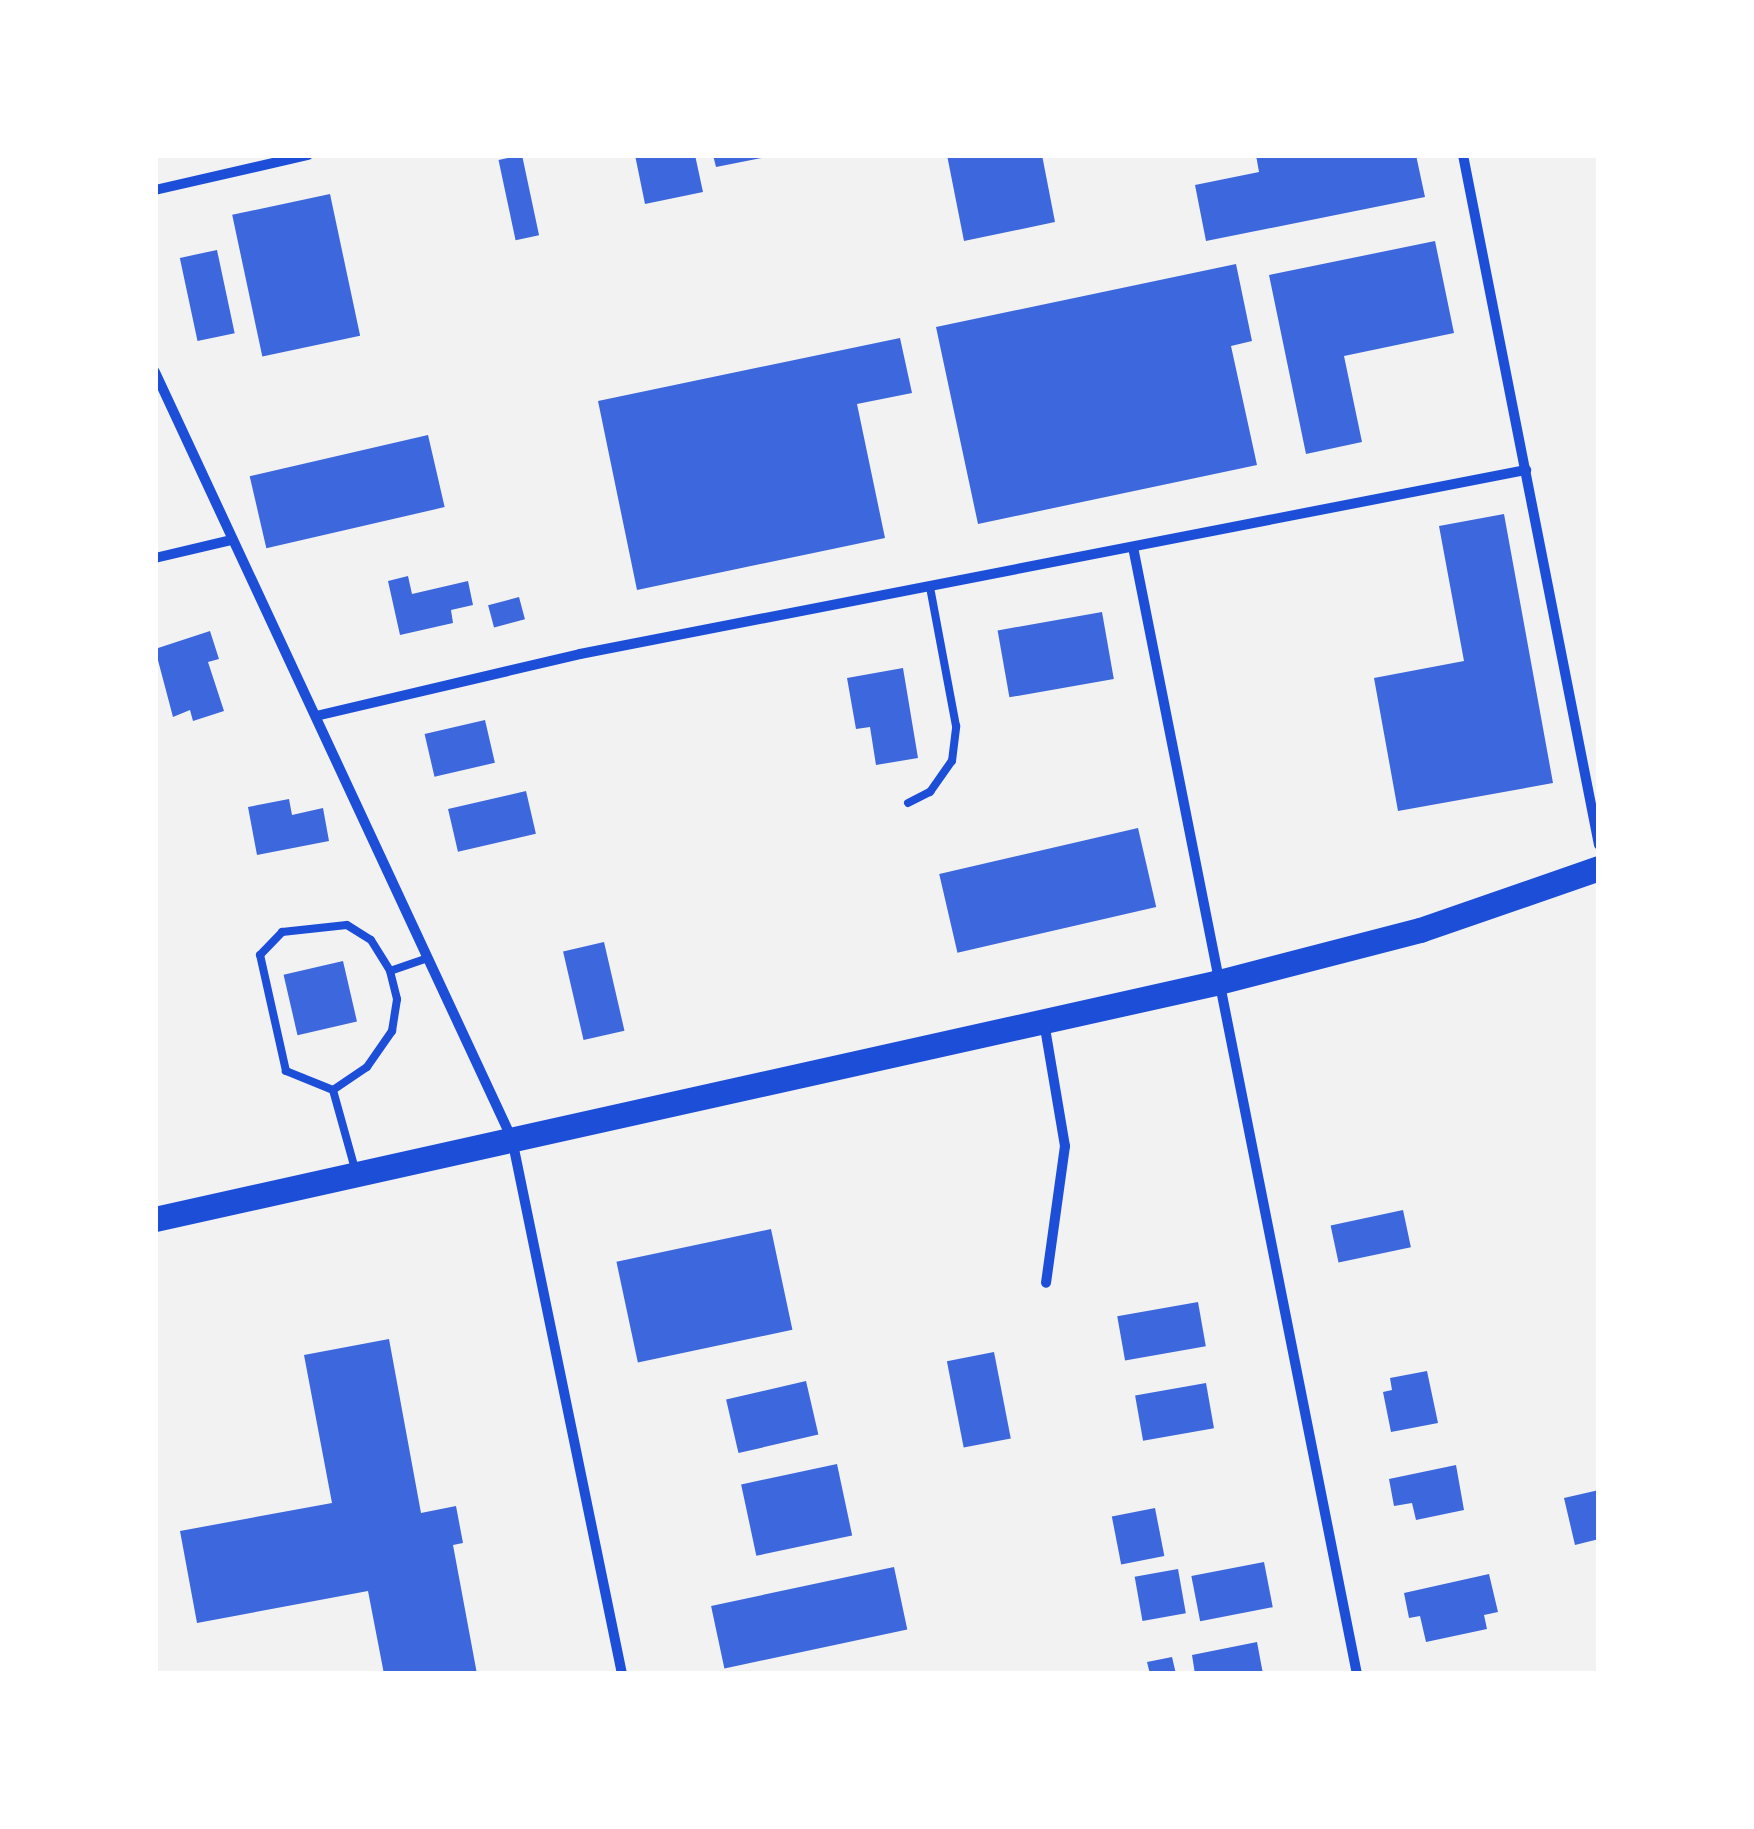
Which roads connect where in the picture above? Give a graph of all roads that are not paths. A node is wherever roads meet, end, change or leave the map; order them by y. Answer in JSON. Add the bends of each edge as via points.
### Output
{"nodes":[{"id":1,"x":308,"y":155,"type":"edge"},
{"id":2,"x":1463,"y":155,"type":"edge"},
{"id":3,"x":155,"y":190,"type":"edge"},
{"id":4,"x":155,"y":372,"type":"edge"},
{"id":5,"x":1526,"y":470,"type":"junction"},
{"id":6,"x":232,"y":540,"type":"junction"},
{"id":7,"x":1132,"y":547,"type":"junction"},
{"id":8,"x":155,"y":558,"type":"edge"},
{"id":9,"x":930,"y":587,"type":"junction"},
{"id":10,"x":316,"y":716,"type":"junction"},
{"id":11,"x":908,"y":803,"type":"dead end"},
{"id":12,"x":1599,"y":844,"type":"edge"},
{"id":13,"x":1599,"y":868,"type":"edge"},
{"id":14,"x":428,"y":958,"type":"junction"},
{"id":15,"x":390,"y":971,"type":"junction"},
{"id":16,"x":1216,"y":983,"type":"junction"},
{"id":17,"x":1044,"y":1019,"type":"junction"},
{"id":18,"x":333,"y":1090,"type":"junction"},
{"id":19,"x":512,"y":1139,"type":"junction"},
{"id":20,"x":356,"y":1174,"type":"junction"},
{"id":21,"x":155,"y":1218,"type":"edge"},
{"id":22,"x":1046,"y":1283,"type":"dead end"},
{"id":23,"x":622,"y":1674,"type":"edge"},
{"id":24,"x":1358,"y":1674,"type":"edge"}],
"edges":[{"from":1,"to":3,"type":"street"},
{"from":2,"to":5,"type":"street"},
{"from":4,"to":6,"type":"street"},
{"from":5,"to":7,"type":"street"},
{"from":5,"to":12,"type":"street"},
{"from":6,"to":8,"type":"street"},
{"from":6,"to":10,"type":"street"},
{"from":7,"to":9,"type":"street"},
{"from":7,"to":16,"type":"street"},
{"from":9,"to":10,"type":"street","via":[[580,654]]},
{"from":9,"to":11,"type":"lane","via":[[956,726],[952,761],[930,792]]},
{"from":10,"to":14,"type":"street"},
{"from":13,"to":16,"type":"main road","via":[[1420,930]]},
{"from":14,"to":15,"type":"lane"},
{"from":14,"to":19,"type":"street"},
{"from":15,"to":18,"type":"lane","via":[[397,999],[392,1032],[366,1067]]},
{"from":15,"to":18,"type":"lane","via":[[371,940],[348,925],[282,932],[260,955],[286,1071]]},
{"from":16,"to":17,"type":"main road"},
{"from":16,"to":24,"type":"street"},
{"from":17,"to":19,"type":"main road"},
{"from":17,"to":22,"type":"street","via":[[1065,1146]]},
{"from":18,"to":20,"type":"lane"},
{"from":19,"to":20,"type":"main road"},
{"from":19,"to":23,"type":"street"},
{"from":20,"to":21,"type":"main road"}]}
